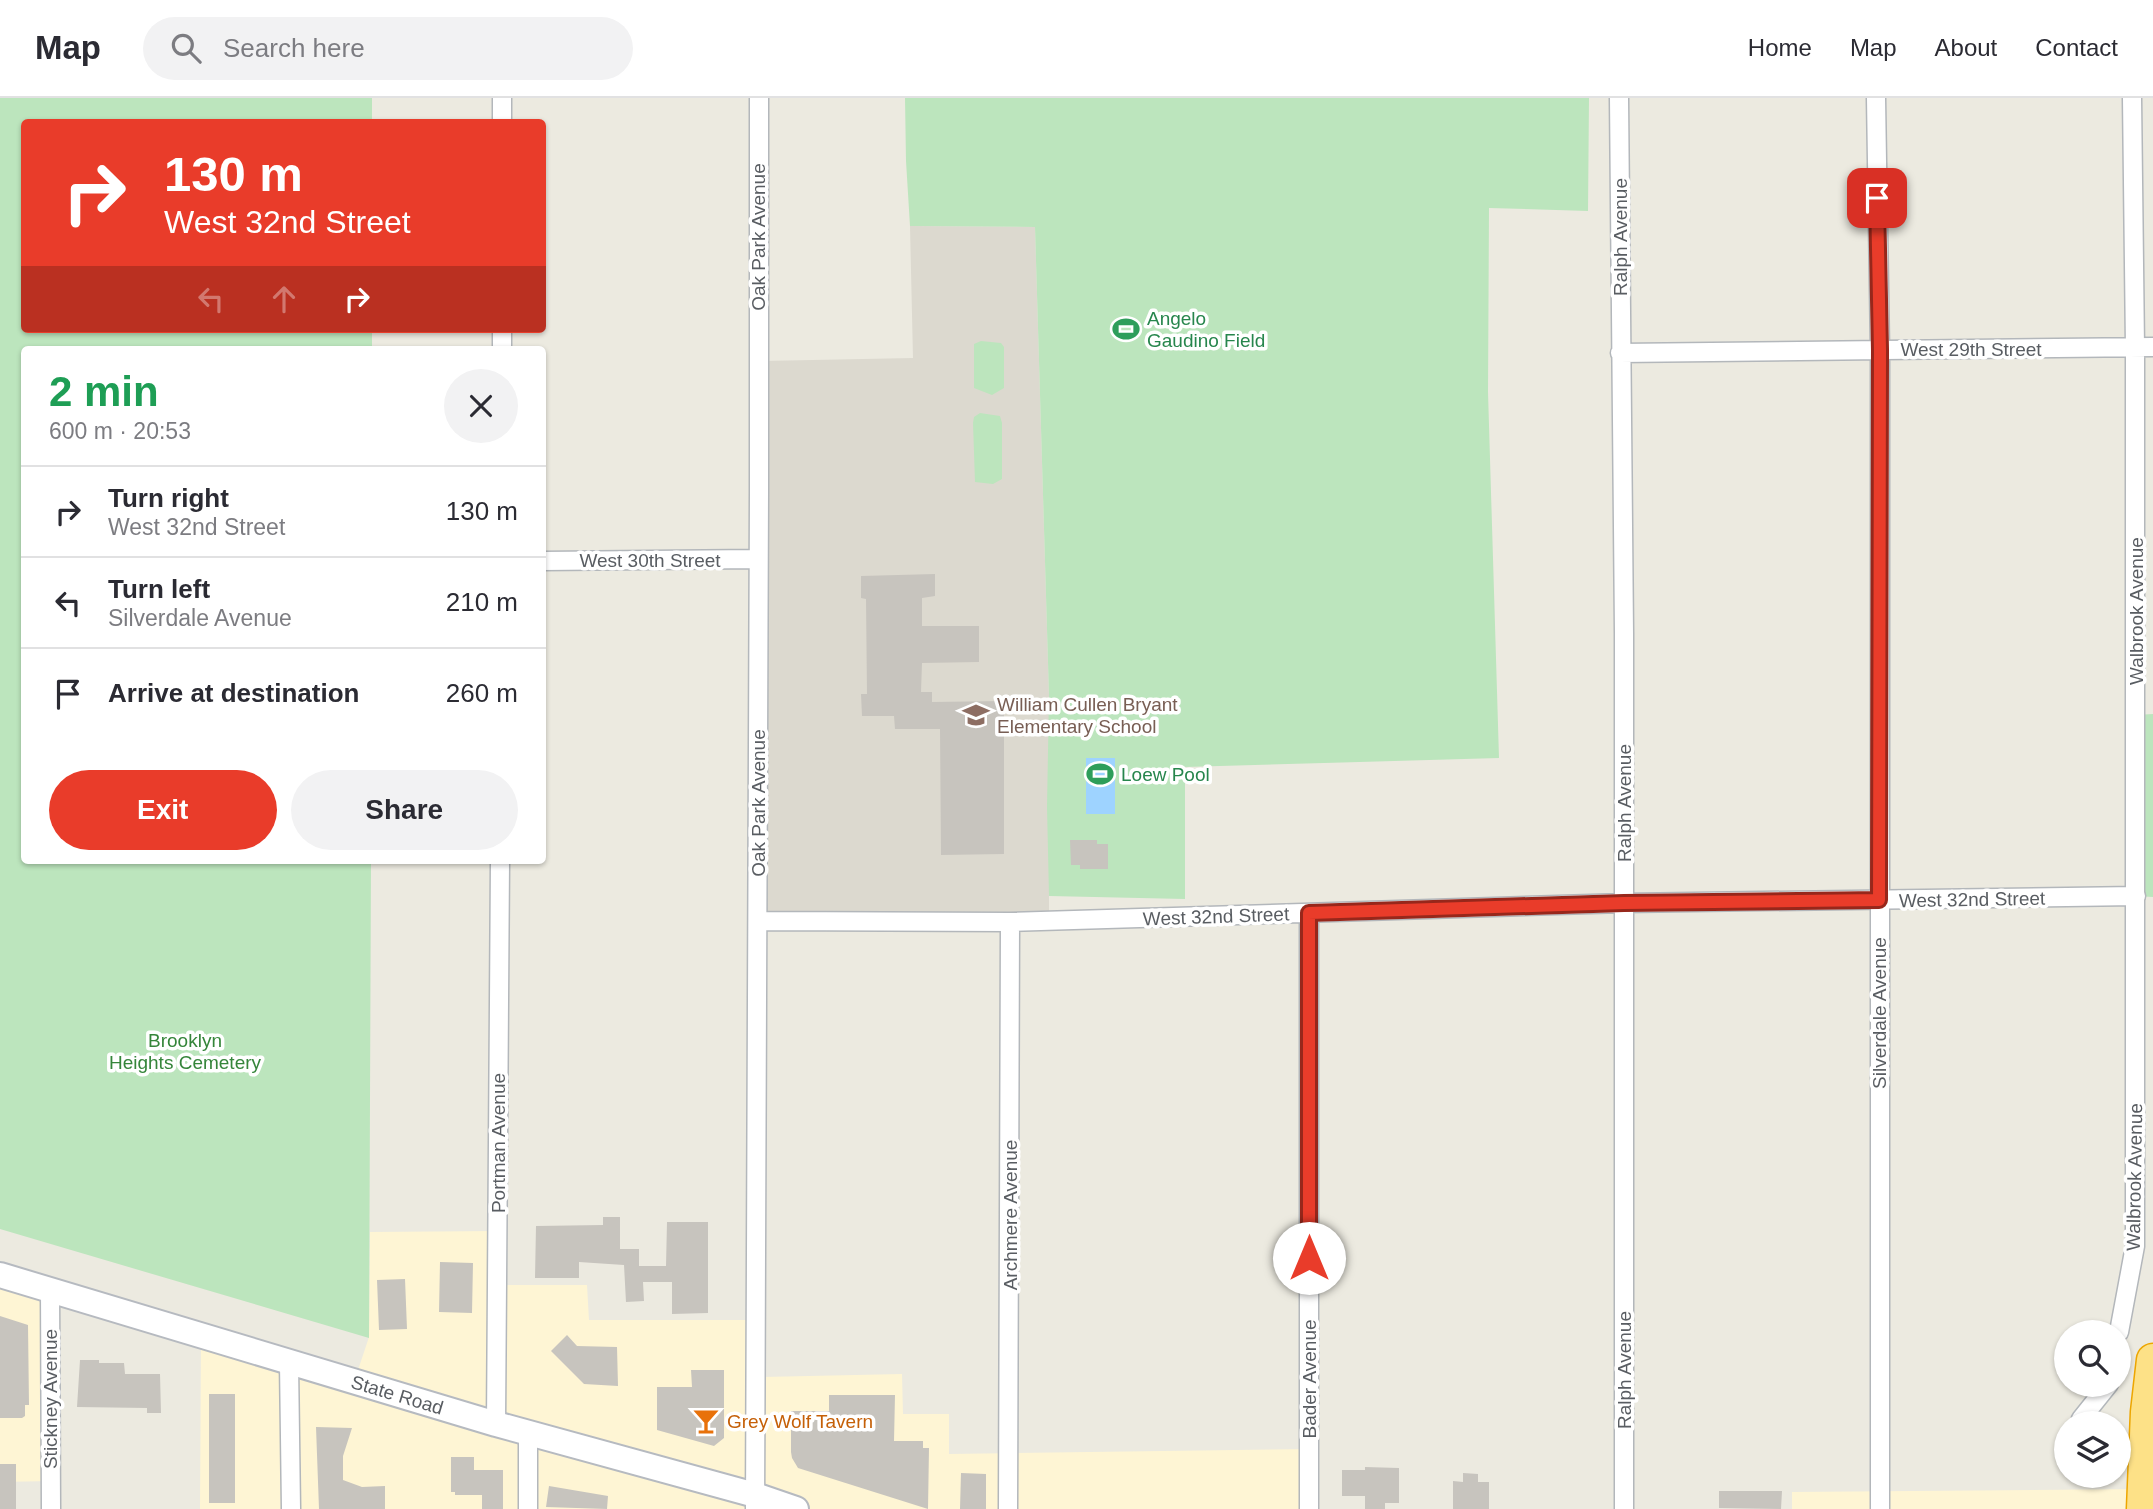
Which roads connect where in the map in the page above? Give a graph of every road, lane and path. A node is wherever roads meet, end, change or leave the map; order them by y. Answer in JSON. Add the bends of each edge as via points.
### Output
{"nodes":[{"id":1,"x":502,"y":98,"type":"edge"},
{"id":2,"x":759,"y":98,"type":"edge"},
{"id":3,"x":1619,"y":98,"type":"edge"},
{"id":4,"x":1876,"y":98,"type":"edge"},
{"id":5,"x":2132,"y":98,"type":"edge"},
{"id":6,"x":502,"y":119,"type":"edge"},
{"id":7,"x":2144,"y":348,"type":"edge"},
{"id":8,"x":1880,"y":350,"type":"junction"},
{"id":9,"x":1620,"y":353,"type":"junction"},
{"id":10,"x":758,"y":559,"type":"junction"},
{"id":11,"x":546,"y":561,"type":"edge"},
{"id":12,"x":500,"y":864,"type":"edge"},
{"id":13,"x":2136,"y":896,"type":"junction"},
{"id":14,"x":1879,"y":900,"type":"junction"},
{"id":15,"x":1624,"y":903,"type":"junction"},
{"id":16,"x":1309,"y":913,"type":"junction"},
{"id":17,"x":758,"y":921,"type":"junction"},
{"id":18,"x":1010,"y":922,"type":"junction"},
{"id":19,"x":0,"y":1275,"type":"edge"},
{"id":20,"x":50,"y":1289,"type":"junction"},
{"id":21,"x":2121,"y":1320,"type":"edge"},
{"id":22,"x":2153,"y":1360,"type":"edge"},
{"id":23,"x":289,"y":1363,"type":"junction"},
{"id":24,"x":2099,"y":1397,"type":"edge"},
{"id":25,"x":2087,"y":1411,"type":"edge"},
{"id":26,"x":496,"y":1424,"type":"junction"},
{"id":27,"x":528,"y":1433,"type":"junction"},
{"id":28,"x":755,"y":1502,"type":"edge"},
{"id":29,"x":51,"y":1509,"type":"edge"},
{"id":30,"x":291,"y":1509,"type":"edge"},
{"id":31,"x":528,"y":1509,"type":"edge"},
{"id":32,"x":796,"y":1509,"type":"edge"},
{"id":33,"x":1008,"y":1509,"type":"edge"},
{"id":34,"x":1309,"y":1509,"type":"edge"},
{"id":35,"x":1624,"y":1509,"type":"edge"},
{"id":36,"x":1880,"y":1509,"type":"edge"},
{"id":37,"x":2143,"y":1509,"type":"edge"}],
"edges":[{"from":1,"to":6,"type":"street"},
{"from":2,"to":10,"type":"street","name":"Oak Park Avenue"},
{"from":3,"to":9,"type":"street","name":"Ralph Avenue"},
{"from":4,"to":8,"type":"street","name":"Silverdale Avenue"},
{"from":5,"to":7,"type":"street","name":"Walbrook Avenue"},
{"from":7,"to":8,"type":"street","name":"West 29th Street"},
{"from":7,"to":13,"type":"street","name":"Walbrook Avenue"},
{"from":8,"to":9,"type":"street","name":"West 29th Street"},
{"from":8,"to":14,"type":"street","name":"Silverdale Avenue"},
{"from":9,"to":15,"type":"street","name":"Ralph Avenue"},
{"from":10,"to":11,"type":"street","name":"West 30th Street"},
{"from":10,"to":17,"type":"street","name":"Oak Park Avenue"},
{"from":12,"to":26,"type":"street","name":"Portman Avenue"},
{"from":13,"to":14,"type":"street","name":"West 32nd Street"},
{"from":13,"to":21,"type":"street","name":"Walbrook Avenue","via":[[2135,1247]]},
{"from":14,"to":15,"type":"street","name":"West 32nd Street"},
{"from":14,"to":36,"type":"street","name":"Silverdale Avenue"},
{"from":15,"to":16,"type":"street","name":"West 32nd Street"},
{"from":15,"to":35,"type":"street","name":"Ralph Avenue"},
{"from":16,"to":18,"type":"street","name":"West 32nd Street"},
{"from":16,"to":34,"type":"street","name":"Bader Avenue"},
{"from":17,"to":18,"type":"street","name":"West 32nd Street"},
{"from":17,"to":28,"type":"street","name":"Oak Park Avenue"},
{"from":18,"to":33,"type":"street","name":"Archmere Avenue"},
{"from":19,"to":20,"type":"main road","name":"State Road"},
{"from":20,"to":23,"type":"main road","name":"State Road"},
{"from":20,"to":29,"type":"street","name":"Stickney Avenue"},
{"from":22,"to":37,"type":"highway"},
{"from":23,"to":26,"type":"main road","name":"State Road"},
{"from":23,"to":30,"type":"street"},
{"from":24,"to":25,"type":"street"},
{"from":26,"to":27,"type":"main road","name":"State Road"},
{"from":27,"to":28,"type":"main road","name":"State Road"},
{"from":27,"to":31,"type":"street"},
{"from":28,"to":32,"type":"main road","name":"State Road"}]}
